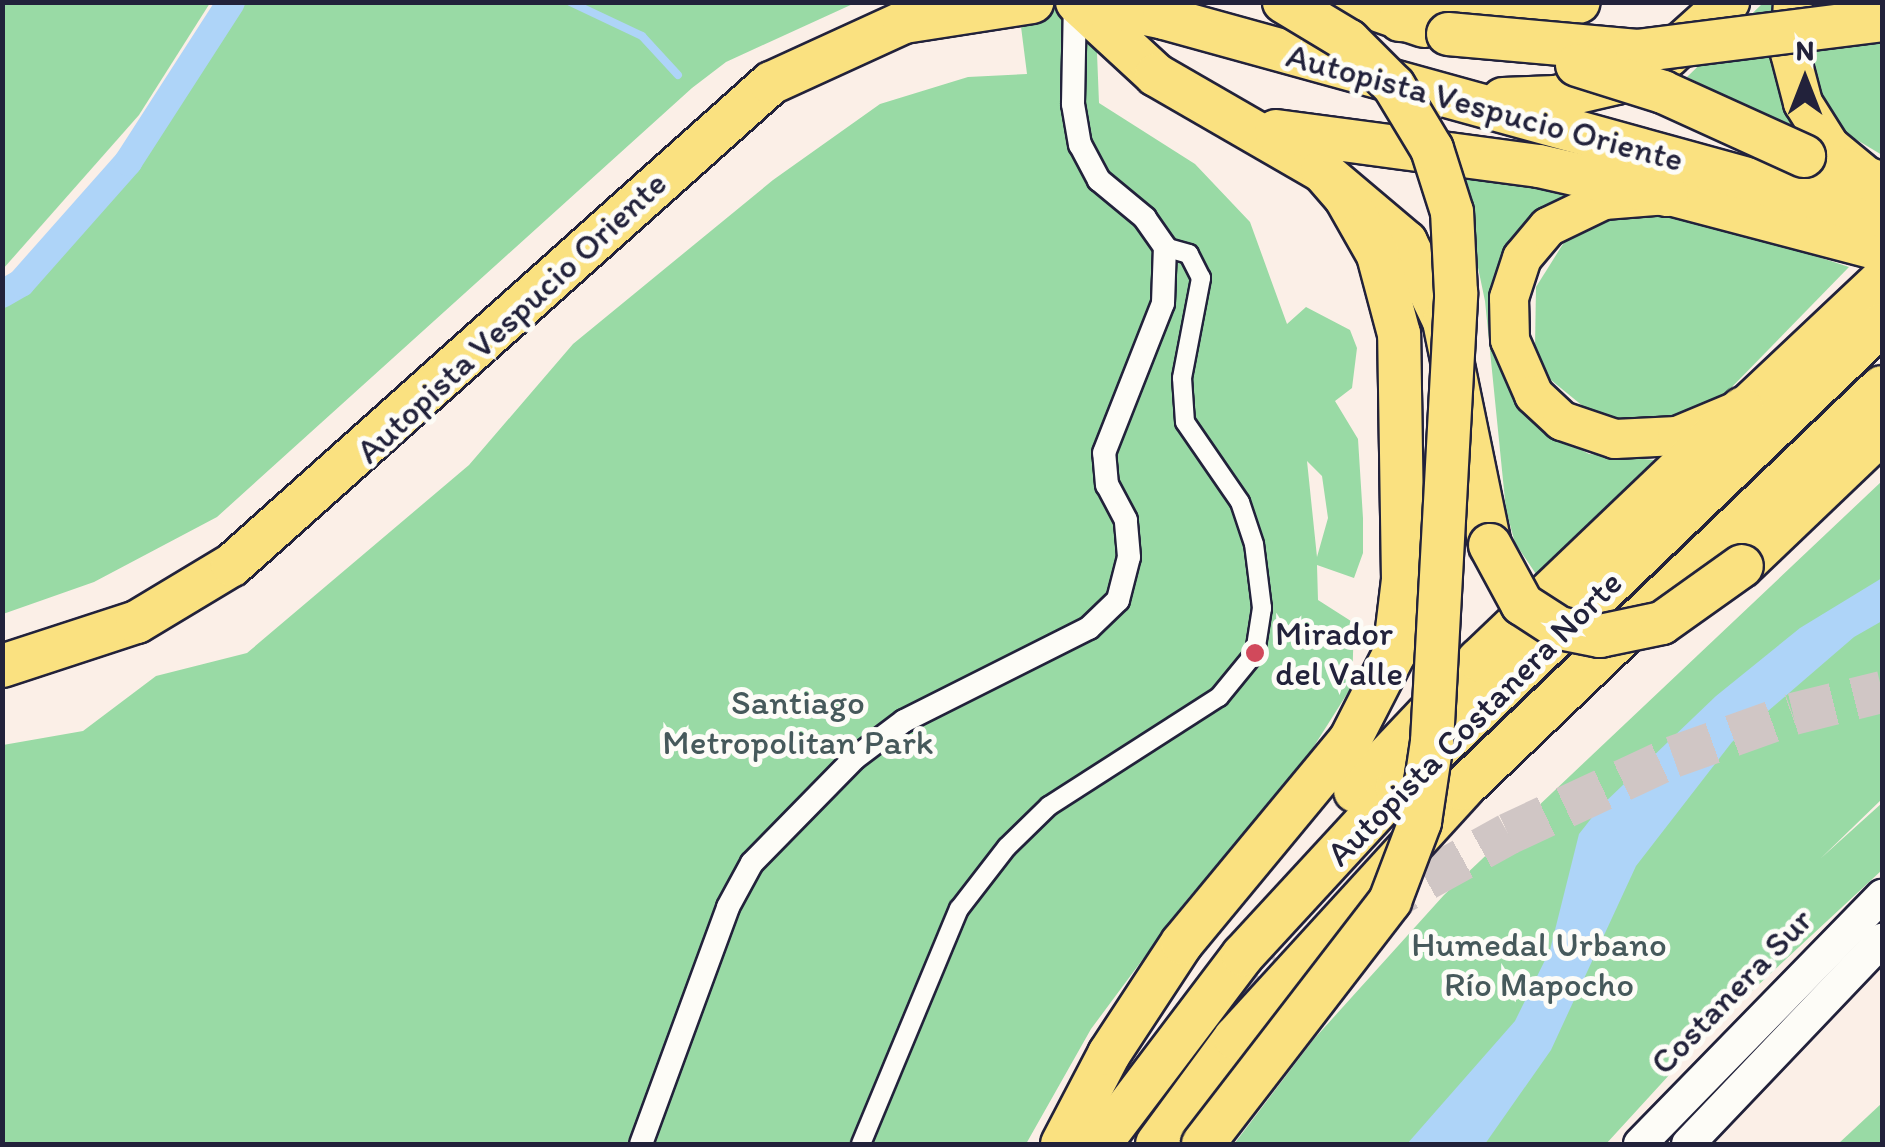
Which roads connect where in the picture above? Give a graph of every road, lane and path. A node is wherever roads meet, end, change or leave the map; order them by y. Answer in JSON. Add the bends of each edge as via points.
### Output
{"nodes":[{"id":1,"x":1032,"y":2,"type":"edge"},
{"id":2,"x":1076,"y":2,"type":"edge"},
{"id":3,"x":1087,"y":2,"type":"edge"},
{"id":4,"x":1284,"y":2,"type":"edge"},
{"id":5,"x":1354,"y":2,"type":"edge"},
{"id":6,"x":1579,"y":2,"type":"edge"},
{"id":7,"x":1728,"y":2,"type":"edge"},
{"id":8,"x":1794,"y":2,"type":"edge"},
{"id":9,"x":1882,"y":20,"type":"edge"},
{"id":10,"x":1424,"y":27,"type":"junction"},
{"id":11,"x":1423,"y":90,"type":"junction"},
{"id":12,"x":1214,"y":109,"type":"junction"},
{"id":13,"x":1322,"y":170,"type":"junction"},
{"id":14,"x":1667,"y":194,"type":"junction"},
{"id":15,"x":1876,"y":211,"type":"edge"},
{"id":16,"x":1165,"y":247,"type":"junction"},
{"id":17,"x":1882,"y":277,"type":"edge"},
{"id":18,"x":1882,"y":324,"type":"edge"},
{"id":19,"x":1882,"y":387,"type":"edge"},
{"id":20,"x":1742,"y":409,"type":"junction"},
{"id":21,"x":1882,"y":432,"type":"edge"},
{"id":22,"x":2,"y":666,"type":"edge"},
{"id":23,"x":1882,"y":896,"type":"edge"},
{"id":24,"x":1882,"y":940,"type":"edge"},
{"id":25,"x":1077,"y":1141,"type":"edge"},
{"id":26,"x":641,"y":1144,"type":"edge"},
{"id":27,"x":861,"y":1144,"type":"edge"},
{"id":28,"x":1157,"y":1144,"type":"edge"},
{"id":29,"x":1203,"y":1144,"type":"edge"},
{"id":30,"x":1640,"y":1144,"type":"edge"},
{"id":31,"x":1688,"y":1144,"type":"edge"}],
"edges":[{"from":1,"to":22,"type":"highway","name":"Autopista Vespucio Oriente","via":[[904,22],[772,83],[232,566],[136,622]]},
{"from":2,"to":12,"type":"highway","via":[[1135,59]]},
{"from":2,"to":16,"type":"street","via":[[1073,100],[1080,145],[1099,180],[1145,218]]},
{"from":3,"to":11,"type":"highway","name":"Autopista Vespucio Oriente"},
{"from":4,"to":29,"type":"highway","bridge":true,"via":[[1349,41],[1394,86],[1432,149],[1452,212],[1456,293],[1432,742],[1420,822],[1390,901]]},
{"from":5,"to":10,"type":"highway"},
{"from":6,"to":10,"type":"highway","via":[[1478,24]]},
{"from":7,"to":11,"type":"highway","via":[[1668,56],[1616,83],[1517,101]]},
{"from":8,"to":15,"type":"main road","via":[[1790,53],[1803,103]]},
{"from":9,"to":10,"type":"highway","bridge":true,"via":[[1636,51]]},
{"from":10,"to":15,"type":"highway","bridge":true,"via":[[1635,82],[1804,156]]},
{"from":11,"to":15,"type":"highway","name":"Autopista Vespucio Oriente"},
{"from":12,"to":13,"type":"highway"},
{"from":12,"to":14,"type":"highway","via":[[1318,141],[1486,158]]},
{"from":13,"to":21,"type":"highway","bridge":true,"via":[[1406,242],[1438,301],[1490,545],[1522,604],[1559,628],[1600,636],[1662,623],[1742,566]]},
{"from":13,"to":25,"type":"highway","via":[[1346,197],[1378,255],[1399,334],[1402,594],[1387,674],[1335,761],[1182,943],[1109,1054]]},
{"from":14,"to":15,"type":"main road"},
{"from":14,"to":20,"type":"main road","via":[[1584,207],[1534,242],[1509,298],[1516,360],[1547,409],[1596,436],[1677,436]]},
{"from":16,"to":26,"type":"street","via":[[1164,303],[1104,453],[1108,486],[1126,520],[1129,557],[1118,600],[1089,628],[904,721],[855,758],[752,863],[728,907]]},
{"from":16,"to":27,"type":"street","via":[[1188,254],[1201,278],[1182,378],[1185,422],[1240,502],[1254,544],[1260,623],[1255,653],[1219,697],[1048,806],[959,909]]},
{"from":17,"to":20,"type":"main road"},
{"from":18,"to":25,"type":"highway","name":"Autopista Costanera Norte","via":[[1398,788]]},
{"from":19,"to":28,"type":"highway","name":"Autopista Costanera Norte","via":[[1462,789],[1235,1038]]},
{"from":20,"to":25,"type":"highway","via":[[1479,660],[1325,822],[1170,1000]]},
{"from":23,"to":30,"type":"main road","name":"Costanera Sur"},
{"from":24,"to":31,"type":"main road","name":"Costanera Sur"}]}
